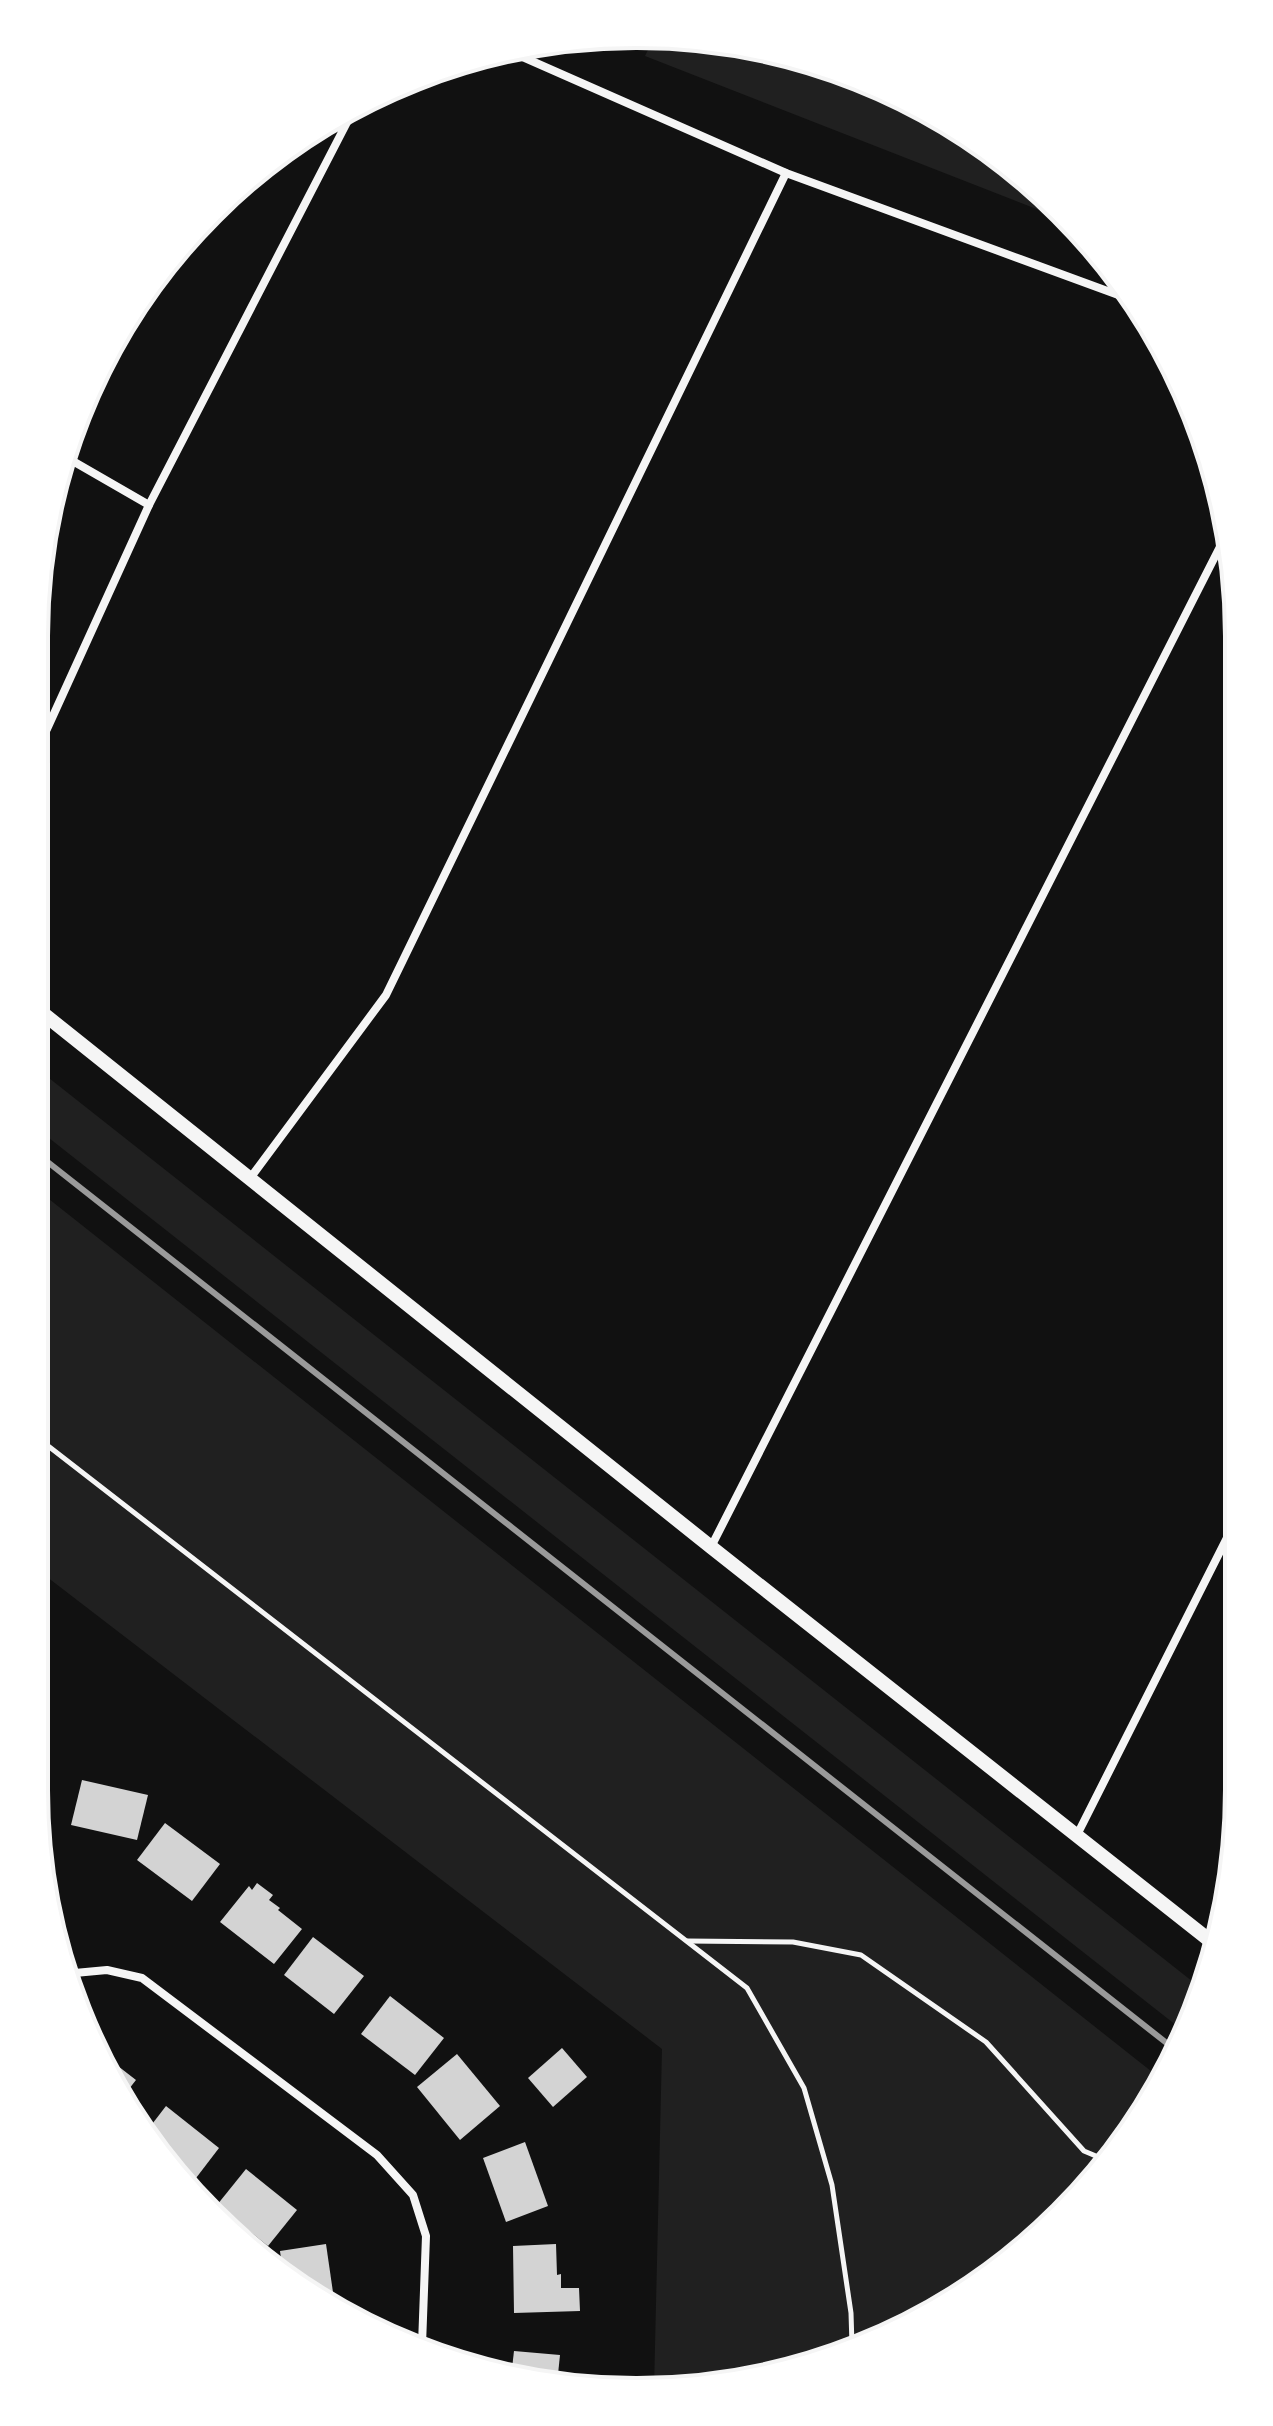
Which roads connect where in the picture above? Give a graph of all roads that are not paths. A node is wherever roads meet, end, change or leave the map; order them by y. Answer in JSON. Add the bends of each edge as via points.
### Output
{"nodes":[{"id":1,"x":526,"y":58,"type":"edge"},
{"id":2,"x":346,"y":125,"type":"edge"},
{"id":3,"x":786,"y":173,"type":"junction"},
{"id":4,"x":1114,"y":293,"type":"edge"},
{"id":5,"x":75,"y":462,"type":"edge"},
{"id":6,"x":149,"y":505,"type":"junction"},
{"id":7,"x":1218,"y":550,"type":"edge"},
{"id":8,"x":48,"y":727,"type":"edge"},
{"id":9,"x":48,"y":1017,"type":"edge"},
{"id":10,"x":251,"y":1177,"type":"junction"},
{"id":11,"x":1225,"y":1542,"type":"edge"},
{"id":12,"x":711,"y":1547,"type":"junction"},
{"id":13,"x":1077,"y":1835,"type":"junction"},
{"id":14,"x":1206,"y":1938,"type":"edge"},
{"id":15,"x":77,"y":1972,"type":"edge"},
{"id":16,"x":422,"y":2337,"type":"edge"}],
"edges":[{"from":1,"to":3,"type":"street"},
{"from":2,"to":6,"type":"street"},
{"from":3,"to":4,"type":"street"},
{"from":3,"to":10,"type":"street","via":[[386,995]]},
{"from":5,"to":6,"type":"street"},
{"from":6,"to":8,"type":"street"},
{"from":7,"to":12,"type":"street"},
{"from":9,"to":10,"type":"street"},
{"from":10,"to":12,"type":"street"},
{"from":11,"to":13,"type":"street"},
{"from":12,"to":13,"type":"street"},
{"from":13,"to":14,"type":"street"},
{"from":15,"to":16,"type":"street","via":[[107,1970],[142,1978],[377,2155],[413,2195],[426,2236]]}]}
